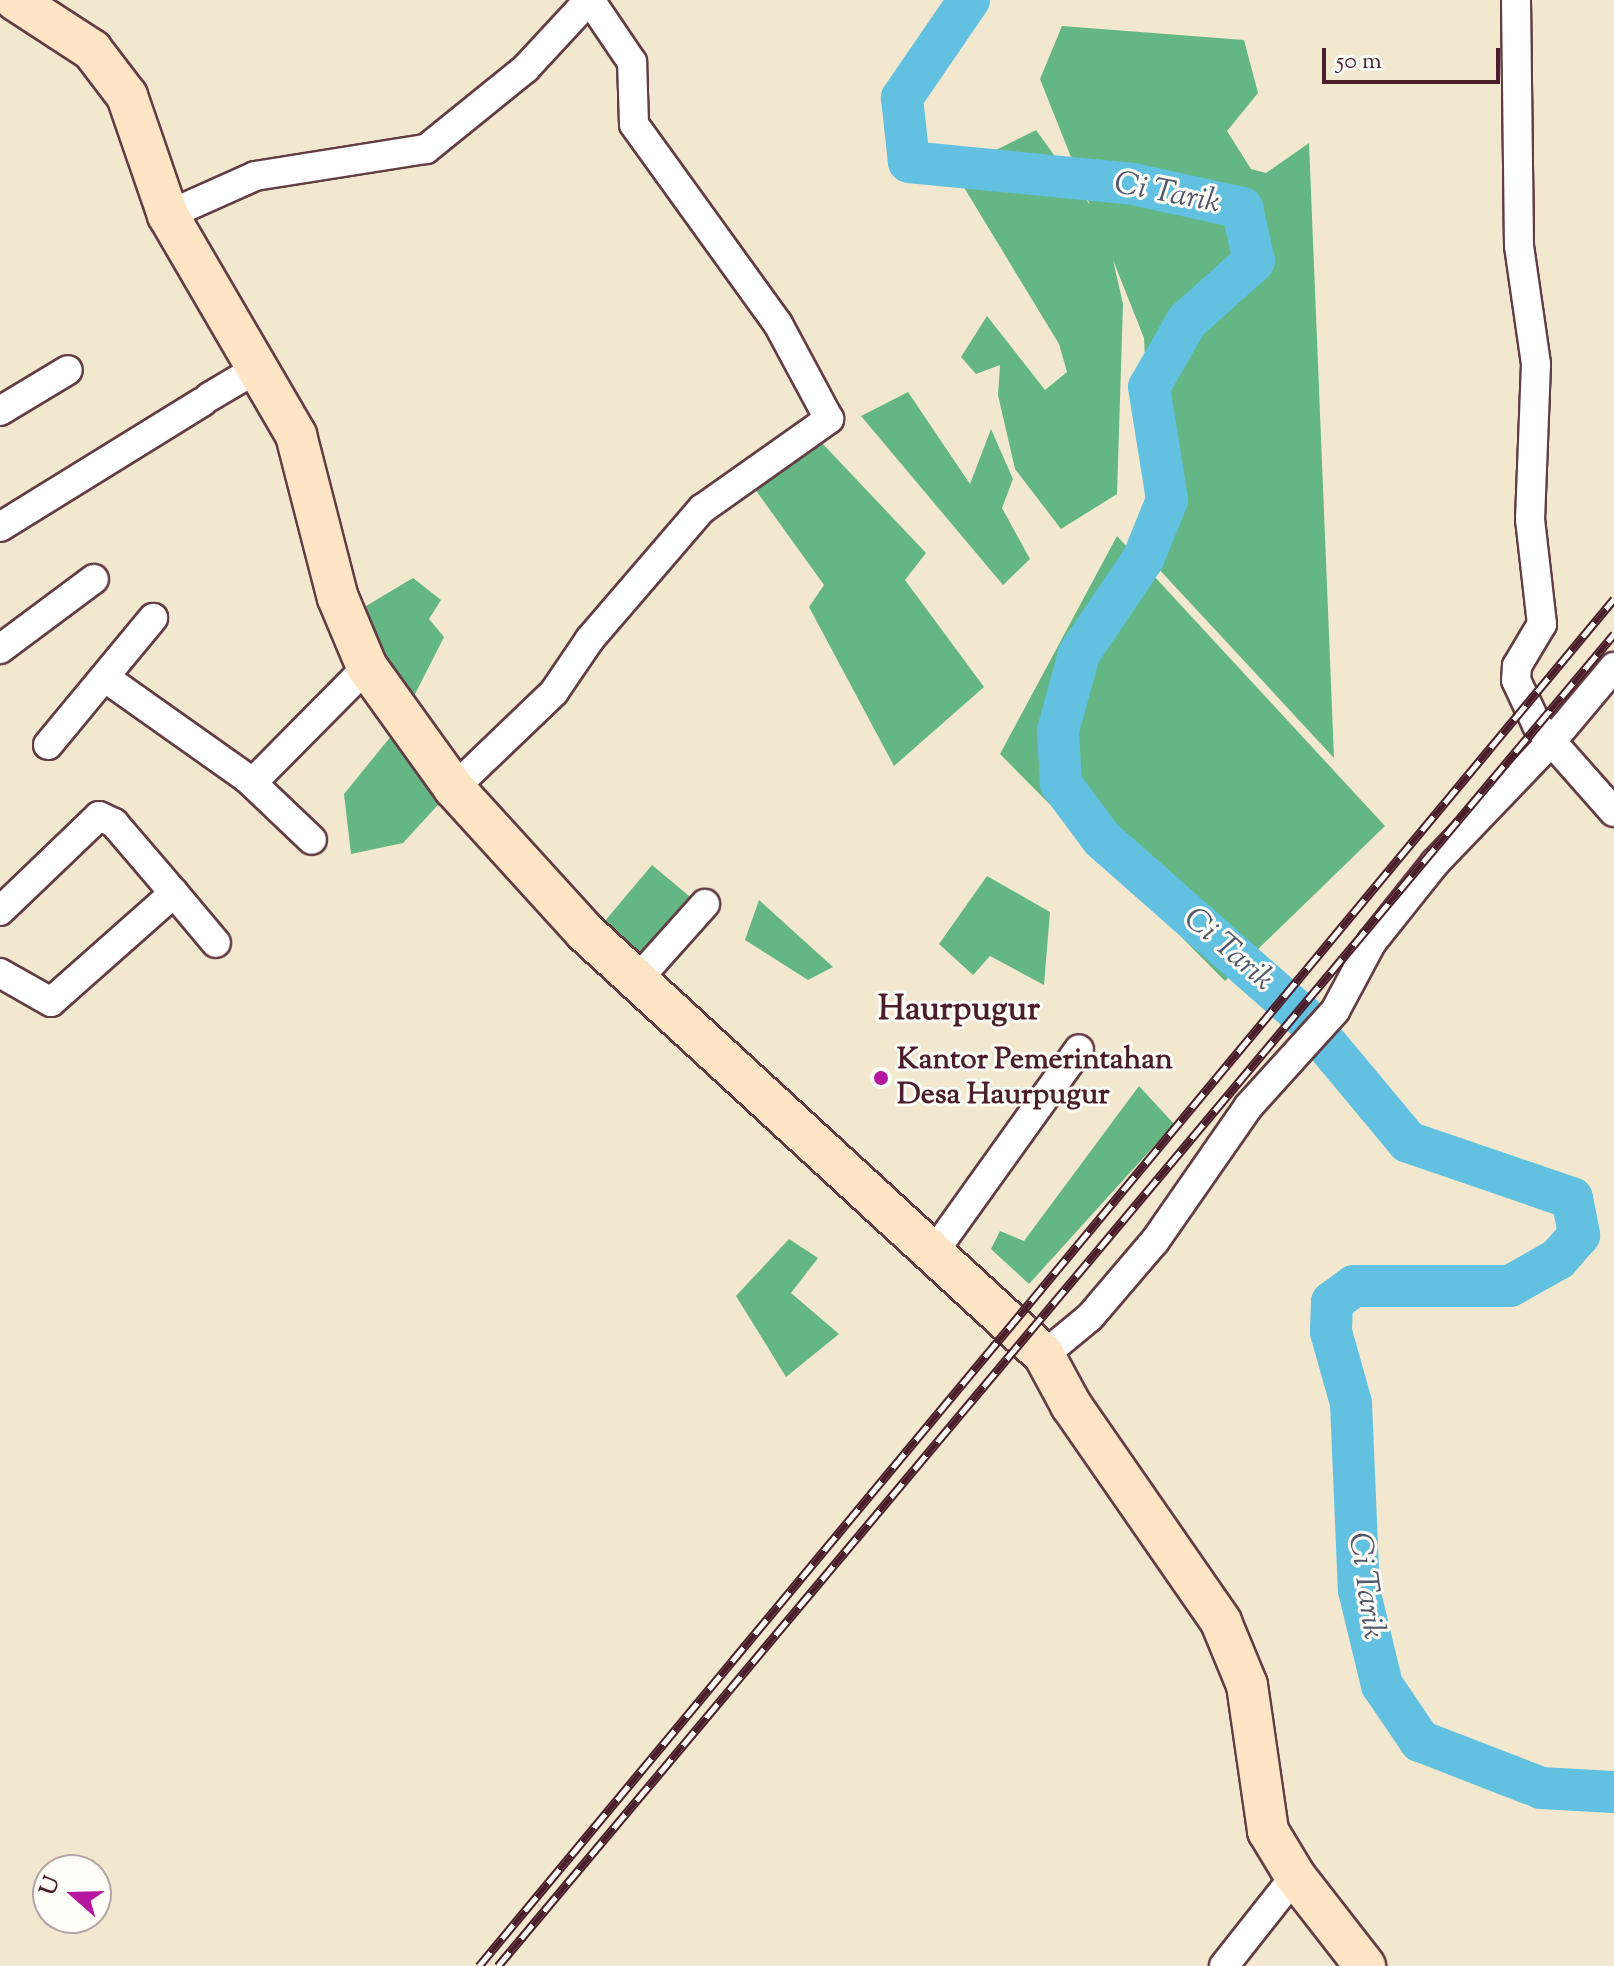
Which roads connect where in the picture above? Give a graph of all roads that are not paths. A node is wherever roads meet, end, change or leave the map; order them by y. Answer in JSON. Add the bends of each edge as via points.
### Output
{"nodes":[{"id":1,"x":15,"y":0,"type":"edge"},
{"id":2,"x":590,"y":0,"type":"edge"},
{"id":3,"x":1516,"y":0,"type":"edge"},
{"id":4,"x":168,"y":215,"type":"junction"},
{"id":5,"x":258,"y":368,"type":"junction"},
{"id":6,"x":68,"y":370,"type":"dead end"},
{"id":7,"x":0,"y":411,"type":"edge"},
{"id":8,"x":0,"y":527,"type":"edge"},
{"id":9,"x":94,"y":579,"type":"dead end"},
{"id":10,"x":153,"y":618,"type":"dead end"},
{"id":11,"x":0,"y":649,"type":"edge"},
{"id":12,"x":367,"y":667,"type":"junction"},
{"id":13,"x":1614,"y":667,"type":"edge"},
{"id":14,"x":107,"y":679,"type":"junction"},
{"id":15,"x":1551,"y":742,"type":"junction"},
{"id":16,"x":48,"y":745,"type":"dead end"},
{"id":17,"x":248,"y":779,"type":"junction"},
{"id":18,"x":454,"y":788,"type":"junction"},
{"id":19,"x":1614,"y":812,"type":"edge"},
{"id":20,"x":312,"y":840,"type":"dead end"},
{"id":21,"x":174,"y":893,"type":"junction"},
{"id":22,"x":705,"y":904,"type":"dead end"},
{"id":23,"x":0,"y":911,"type":"edge"},
{"id":24,"x":216,"y":943,"type":"dead end"},
{"id":25,"x":0,"y":973,"type":"edge"},
{"id":26,"x":637,"y":980,"type":"junction"},
{"id":27,"x":1079,"y":1049,"type":"dead end"},
{"id":28,"x":931,"y":1256,"type":"junction"},
{"id":29,"x":1044,"y":1355,"type":"junction"},
{"id":30,"x":1295,"y":1876,"type":"junction"},
{"id":31,"x":1224,"y":1966,"type":"edge"},
{"id":32,"x":1365,"y":1966,"type":"edge"}],
"edges":[{"from":1,"to":4,"type":"main road","via":[[92,50],[127,96]]},
{"from":2,"to":4,"type":"street","via":[[526,68],[426,149],[255,176]]},
{"from":2,"to":18,"type":"street","via":[[632,62],[634,124],[778,324],[829,419],[702,509],[590,639],[554,692]]},
{"from":3,"to":15,"type":"street","via":[[1519,246],[1536,364],[1530,519],[1542,624],[1517,666],[1516,680],[1524,705]]},
{"from":4,"to":5,"type":"main road"},
{"from":5,"to":8,"type":"street"},
{"from":5,"to":12,"type":"main road","via":[[296,435],[338,598]]},
{"from":6,"to":7,"type":"street"},
{"from":9,"to":11,"type":"street"},
{"from":10,"to":14,"type":"street"},
{"from":12,"to":17,"type":"street","via":[[257,778]]},
{"from":12,"to":18,"type":"main road"},
{"from":13,"to":15,"type":"street"},
{"from":14,"to":16,"type":"street"},
{"from":14,"to":17,"type":"street"},
{"from":15,"to":19,"type":"street"},
{"from":15,"to":29,"type":"street","via":[[1435,863],[1372,942],[1335,1011],[1248,1107],[1184,1204],[1130,1271],[1090,1317]]},
{"from":17,"to":20,"type":"street"},
{"from":18,"to":26,"type":"main road","via":[[585,932]]},
{"from":21,"to":23,"type":"street","via":[[114,823],[99,816]]},
{"from":21,"to":24,"type":"street"},
{"from":21,"to":25,"type":"street","via":[[51,1002]]},
{"from":22,"to":26,"type":"street"},
{"from":26,"to":28,"type":"main road"},
{"from":27,"to":28,"type":"street"},
{"from":28,"to":29,"type":"main road"},
{"from":29,"to":30,"type":"main road","via":[[1236,1653],[1247,1685],[1268,1831]]},
{"from":30,"to":31,"type":"street"},
{"from":30,"to":32,"type":"main road"}]}
